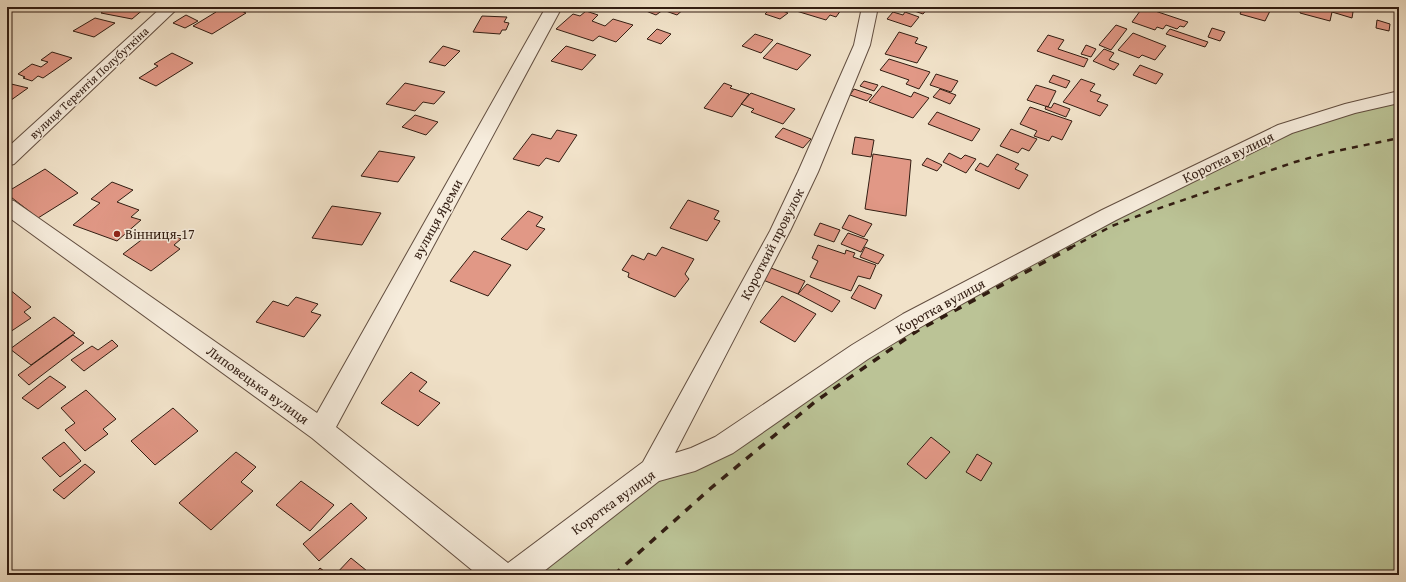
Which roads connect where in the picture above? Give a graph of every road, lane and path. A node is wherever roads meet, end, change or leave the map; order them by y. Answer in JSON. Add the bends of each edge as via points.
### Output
{"nodes":[{"id":1,"x":171,"y":7,"type":"edge"},
{"id":2,"x":554,"y":7,"type":"edge"},
{"id":3,"x":870,"y":7,"type":"edge"},
{"id":4,"x":1399,"y":97,"type":"edge"},
{"id":5,"x":7,"y":159,"type":"edge"},
{"id":6,"x":7,"y":206,"type":"edge"},
{"id":7,"x":321,"y":430,"type":"junction"},
{"id":8,"x":652,"y":471,"type":"junction"},
{"id":9,"x":500,"y":575,"type":"edge"},
{"id":10,"x":516,"y":575,"type":"edge"}],
"edges":[{"from":1,"to":5,"type":"street","name":"вулиця Терентія Полубуткіна"},
{"from":2,"to":7,"type":"street","name":"вулиця Яреми"},
{"from":3,"to":8,"type":"street","name":"Короткий провулок","via":[[862,45],[800,190]]},
{"from":4,"to":8,"type":"street","name":"Коротка вулиця","via":[[1351,108],[1285,129],[1122,208],[1006,269],[860,352],[724,445],[695,459]]},
{"from":6,"to":7,"type":"street","name":"Липовецька вулиця"},
{"from":7,"to":9,"type":"street","name":"Липовецька вулиця"},
{"from":8,"to":10,"type":"street","name":"Коротка вулиця"}]}
